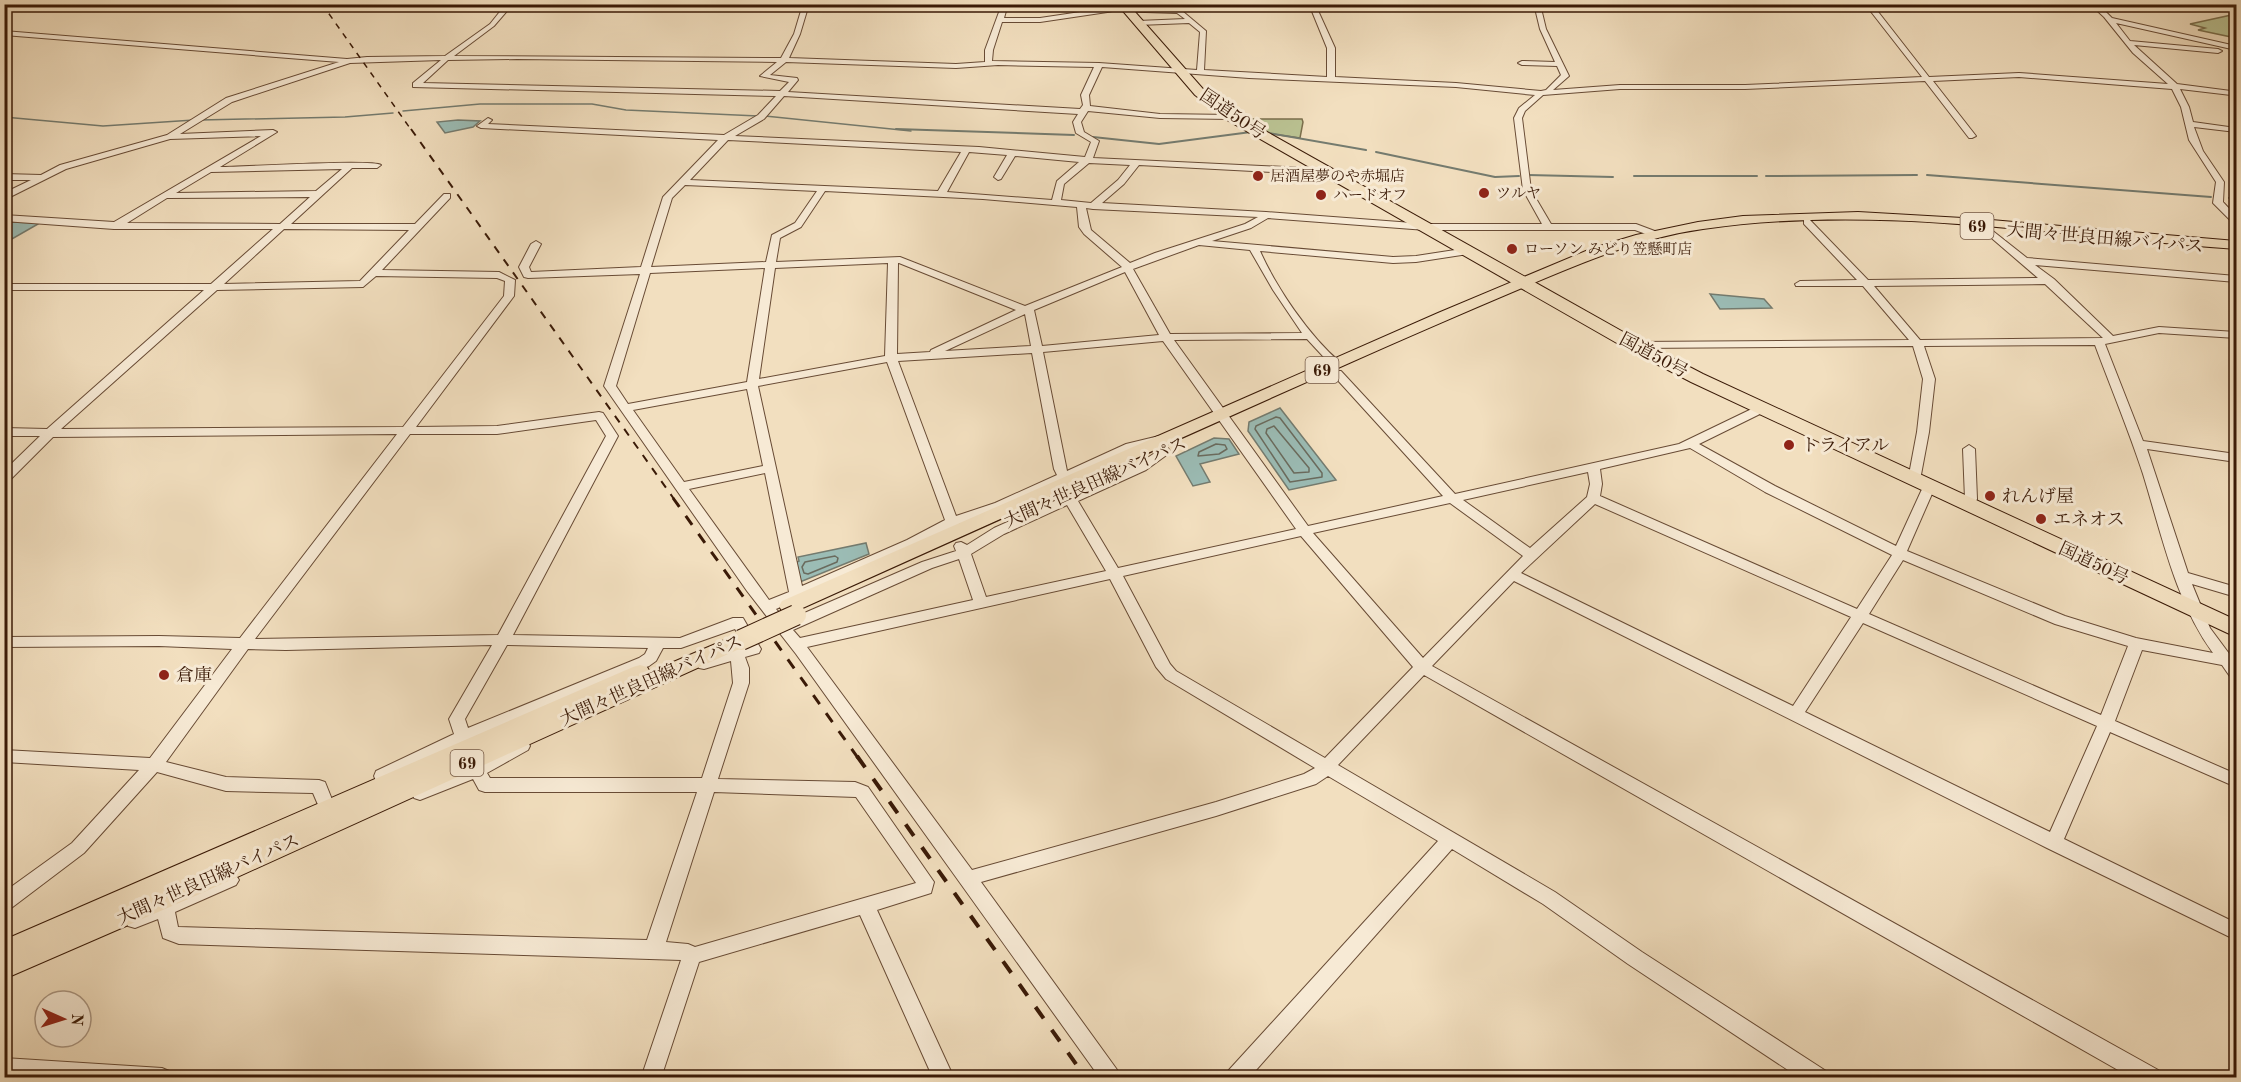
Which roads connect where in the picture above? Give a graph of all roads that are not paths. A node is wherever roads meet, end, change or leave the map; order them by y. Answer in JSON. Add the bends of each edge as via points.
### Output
{"nodes":[{"id":1,"x":510,"y":4,"type":"edge"},
{"id":2,"x":806,"y":4,"type":"edge"},
{"id":3,"x":1005,"y":4,"type":"edge"},
{"id":4,"x":1311,"y":4,"type":"edge"},
{"id":5,"x":1537,"y":4,"type":"edge"},
{"id":6,"x":1868,"y":4,"type":"edge"},
{"id":7,"x":2093,"y":4,"type":"edge"},
{"id":8,"x":1123,"y":7,"type":"edge"},
{"id":9,"x":1001,"y":20,"type":"junction"},
{"id":10,"x":2112,"y":20,"type":"junction"},
{"id":11,"x":1190,"y":21,"type":"junction"},
{"id":12,"x":1138,"y":23,"type":"junction"},
{"id":13,"x":4,"y":33,"type":"edge"},
{"id":14,"x":2130,"y":43,"type":"junction"},
{"id":15,"x":2236,"y":48,"type":"edge"},
{"id":16,"x":2236,"y":53,"type":"edge"},
{"id":17,"x":445,"y":59,"type":"junction"},
{"id":18,"x":784,"y":60,"type":"junction"},
{"id":19,"x":349,"y":61,"type":"junction"},
{"id":20,"x":1522,"y":63,"type":"dead end"},
{"id":21,"x":988,"y":64,"type":"junction"},
{"id":22,"x":1559,"y":64,"type":"junction"},
{"id":23,"x":1099,"y":65,"type":"junction"},
{"id":24,"x":1180,"y":71,"type":"junction"},
{"id":25,"x":1200,"y":73,"type":"junction"},
{"id":26,"x":1926,"y":79,"type":"junction"},
{"id":27,"x":1331,"y":80,"type":"junction"},
{"id":28,"x":2175,"y":86,"type":"junction"},
{"id":29,"x":783,"y":93,"type":"junction"},
{"id":30,"x":1545,"y":93,"type":"junction"},
{"id":31,"x":2231,"y":93,"type":"dead end"},
{"id":32,"x":1084,"y":110,"type":"junction"},
{"id":33,"x":1231,"y":117,"type":"junction"},
{"id":34,"x":488,"y":120,"type":"dead end"},
{"id":35,"x":2188,"y":124,"type":"junction"},
{"id":36,"x":2236,"y":130,"type":"edge"},
{"id":37,"x":1972,"y":136,"type":"dead end"},
{"id":38,"x":170,"y":137,"type":"junction"},
{"id":39,"x":724,"y":139,"type":"junction"},
{"id":40,"x":966,"y":150,"type":"junction"},
{"id":41,"x":1012,"y":154,"type":"junction"},
{"id":42,"x":1088,"y":160,"type":"junction"},
{"id":43,"x":1137,"y":162,"type":"junction"},
{"id":44,"x":351,"y":165,"type":"junction"},
{"id":45,"x":377,"y":165,"type":"dead end"},
{"id":46,"x":210,"y":170,"type":"junction"},
{"id":47,"x":1327,"y":172,"type":"junction"},
{"id":48,"x":4,"y":177,"type":"edge"},
{"id":49,"x":41,"y":177,"type":"junction"},
{"id":50,"x":998,"y":177,"type":"dead end"},
{"id":51,"x":683,"y":182,"type":"junction"},
{"id":52,"x":823,"y":188,"type":"junction"},
{"id":53,"x":319,"y":194,"type":"junction"},
{"id":54,"x":940,"y":194,"type":"junction"},
{"id":55,"x":166,"y":196,"type":"junction"},
{"id":56,"x":447,"y":196,"type":"dead end"},
{"id":57,"x":4,"y":197,"type":"edge"},
{"id":58,"x":1056,"y":203,"type":"junction"},
{"id":59,"x":1081,"y":205,"type":"junction"},
{"id":60,"x":1093,"y":206,"type":"junction"},
{"id":61,"x":1266,"y":214,"type":"junction"},
{"id":62,"x":4,"y":218,"type":"edge"},
{"id":63,"x":2236,"y":221,"type":"edge"},
{"id":64,"x":1806,"y":222,"type":"junction"},
{"id":65,"x":114,"y":226,"type":"junction"},
{"id":66,"x":283,"y":226,"type":"junction"},
{"id":67,"x":417,"y":227,"type":"junction"},
{"id":68,"x":1426,"y":227,"type":"junction"},
{"id":69,"x":1548,"y":227,"type":"junction"},
{"id":70,"x":1984,"y":227,"type":"junction"},
{"id":71,"x":1657,"y":235,"type":"junction"},
{"id":72,"x":1198,"y":242,"type":"junction"},
{"id":73,"x":536,"y":244,"type":"dead end"},
{"id":74,"x":2236,"y":244,"type":"edge"},
{"id":75,"x":1254,"y":248,"type":"junction"},
{"id":76,"x":2236,"y":249,"type":"edge"},
{"id":77,"x":1468,"y":251,"type":"junction"},
{"id":78,"x":893,"y":260,"type":"junction"},
{"id":79,"x":2025,"y":261,"type":"junction"},
{"id":80,"x":770,"y":265,"type":"junction"},
{"id":81,"x":1129,"y":268,"type":"junction"},
{"id":82,"x":646,"y":270,"type":"junction"},
{"id":83,"x":375,"y":273,"type":"junction"},
{"id":84,"x":2236,"y":279,"type":"edge"},
{"id":85,"x":2050,"y":281,"type":"junction"},
{"id":86,"x":1866,"y":283,"type":"junction"},
{"id":87,"x":1526,"y":284,"type":"junction"},
{"id":88,"x":1800,"y":284,"type":"dead end"},
{"id":89,"x":4,"y":287,"type":"edge"},
{"id":90,"x":214,"y":287,"type":"junction"},
{"id":91,"x":1027,"y":310,"type":"junction"},
{"id":92,"x":2236,"y":335,"type":"edge"},
{"id":93,"x":1308,"y":336,"type":"junction"},
{"id":94,"x":1166,"y":337,"type":"junction"},
{"id":95,"x":2106,"y":342,"type":"junction"},
{"id":96,"x":1917,"y":343,"type":"junction"},
{"id":97,"x":1635,"y":345,"type":"junction"},
{"id":98,"x":1036,"y":349,"type":"junction"},
{"id":99,"x":935,"y":354,"type":"junction"},
{"id":100,"x":891,"y":358,"type":"junction"},
{"id":101,"x":1336,"y":368,"type":"junction"},
{"id":102,"x":752,"y":385,"type":"junction"},
{"id":103,"x":625,"y":408,"type":"junction"},
{"id":104,"x":1760,"y":409,"type":"junction"},
{"id":105,"x":1226,"y":418,"type":"junction"},
{"id":106,"x":408,"y":431,"type":"junction"},
{"id":107,"x":4,"y":432,"type":"edge"},
{"id":108,"x":50,"y":433,"type":"junction"},
{"id":109,"x":1691,"y":444,"type":"junction"},
{"id":110,"x":2139,"y":444,"type":"junction"},
{"id":111,"x":1164,"y":445,"type":"junction"},
{"id":112,"x":1970,"y":449,"type":"dead end"},
{"id":113,"x":2236,"y":458,"type":"edge"},
{"id":114,"x":1593,"y":466,"type":"junction"},
{"id":115,"x":770,"y":468,"type":"junction"},
{"id":116,"x":1064,"y":476,"type":"junction"},
{"id":117,"x":4,"y":479,"type":"edge"},
{"id":118,"x":1922,"y":483,"type":"junction"},
{"id":119,"x":679,"y":487,"type":"junction"},
{"id":120,"x":1452,"y":498,"type":"junction"},
{"id":121,"x":1593,"y":498,"type":"junction"},
{"id":122,"x":1070,"y":500,"type":"junction"},
{"id":123,"x":1968,"y":505,"type":"junction"},
{"id":124,"x":953,"y":525,"type":"junction"},
{"id":125,"x":1304,"y":531,"type":"junction"},
{"id":126,"x":962,"y":549,"type":"junction"},
{"id":127,"x":1899,"y":554,"type":"junction"},
{"id":128,"x":1531,"y":555,"type":"junction"},
{"id":129,"x":1114,"y":573,"type":"junction"},
{"id":130,"x":1513,"y":575,"type":"junction"},
{"id":131,"x":2182,"y":576,"type":"junction"},
{"id":132,"x":2236,"y":592,"type":"edge"},
{"id":133,"x":982,"y":604,"type":"junction"},
{"id":134,"x":767,"y":607,"type":"junction"},
{"id":135,"x":2193,"y":609,"type":"junction"},
{"id":136,"x":791,"y":611,"type":"junction"},
{"id":137,"x":1861,"y":617,"type":"junction"},
{"id":138,"x":2236,"y":629,"type":"edge"},
{"id":139,"x":502,"y":640,"type":"junction"},
{"id":140,"x":737,"y":641,"type":"junction"},
{"id":141,"x":4,"y":642,"type":"edge"},
{"id":142,"x":244,"y":643,"type":"junction"},
{"id":143,"x":658,"y":643,"type":"junction"},
{"id":144,"x":2135,"y":643,"type":"junction"},
{"id":145,"x":796,"y":644,"type":"junction"},
{"id":146,"x":1423,"y":668,"type":"junction"},
{"id":147,"x":2232,"y":668,"type":"edge"},
{"id":148,"x":1795,"y":715,"type":"junction"},
{"id":149,"x":2106,"y":722,"type":"junction"},
{"id":150,"x":464,"y":740,"type":"junction"},
{"id":151,"x":4,"y":756,"type":"edge"},
{"id":152,"x":154,"y":765,"type":"junction"},
{"id":153,"x":1325,"y":767,"type":"junction"},
{"id":154,"x":475,"y":768,"type":"junction"},
{"id":155,"x":2236,"y":781,"type":"edge"},
{"id":156,"x":708,"y":785,"type":"junction"},
{"id":157,"x":325,"y":802,"type":"junction"},
{"id":158,"x":1450,"y":839,"type":"junction"},
{"id":159,"x":2053,"y":843,"type":"junction"},
{"id":160,"x":966,"y":879,"type":"junction"},
{"id":161,"x":4,"y":903,"type":"edge"},
{"id":162,"x":112,"y":905,"type":"junction"},
{"id":163,"x":866,"y":907,"type":"junction"},
{"id":164,"x":165,"y":909,"type":"junction"},
{"id":165,"x":94,"y":929,"type":"junction"},
{"id":166,"x":2236,"y":932,"type":"edge"},
{"id":167,"x":654,"y":949,"type":"junction"},
{"id":168,"x":4,"y":952,"type":"edge"},
{"id":169,"x":691,"y":960,"type":"junction"},
{"id":170,"x":4,"y":968,"type":"edge"},
{"id":171,"x":4,"y":1068,"type":"edge"},
{"id":172,"x":162,"y":1077,"type":"edge"},
{"id":173,"x":651,"y":1077,"type":"edge"},
{"id":174,"x":944,"y":1077,"type":"edge"},
{"id":175,"x":1113,"y":1077,"type":"edge"},
{"id":176,"x":1235,"y":1077,"type":"edge"},
{"id":177,"x":1819,"y":1077,"type":"edge"},
{"id":178,"x":2152,"y":1077,"type":"edge"}],
"edges":[{"from":1,"to":17,"type":"street","via":[[492,25]]},
{"from":2,"to":18,"type":"street"},
{"from":3,"to":9,"type":"street"},
{"from":4,"to":27,"type":"street","via":[[1331,48]]},
{"from":5,"to":22,"type":"street","via":[[1542,29]]},
{"from":6,"to":26,"type":"street"},
{"from":7,"to":10,"type":"street"},
{"from":8,"to":9,"type":"street","via":[[1040,20]]},
{"from":8,"to":11,"type":"street","via":[[1179,11]]},
{"from":8,"to":12,"type":"highway","name":"国道50号"},
{"from":9,"to":21,"type":"street","via":[[989,50]]},
{"from":10,"to":14,"type":"street","via":[[2115,29]]},
{"from":10,"to":15,"type":"street"},
{"from":11,"to":12,"type":"street"},
{"from":11,"to":25,"type":"street","via":[[1203,33]]},
{"from":12,"to":24,"type":"highway","name":"国道50号"},
{"from":13,"to":19,"type":"street"},
{"from":14,"to":16,"type":"street"},
{"from":14,"to":28,"type":"street"},
{"from":17,"to":18,"type":"street"},
{"from":17,"to":19,"type":"street"},
{"from":17,"to":29,"type":"street","via":[[416,85]]},
{"from":18,"to":21,"type":"street","via":[[936,66]]},
{"from":18,"to":29,"type":"street","via":[[764,76],[795,79]]},
{"from":19,"to":38,"type":"street","via":[[229,100]]},
{"from":20,"to":22,"type":"street"},
{"from":21,"to":23,"type":"street"},
{"from":22,"to":30,"type":"street","via":[[1565,76]]},
{"from":23,"to":24,"type":"street"},
{"from":23,"to":32,"type":"street","via":[[1085,94],[1088,103]]},
{"from":24,"to":25,"type":"street"},
{"from":24,"to":33,"type":"highway","name":"国道50号"},
{"from":25,"to":27,"type":"street"},
{"from":26,"to":28,"type":"street","via":[[2019,75]]},
{"from":26,"to":30,"type":"street","via":[[1745,87],[1620,87]]},
{"from":26,"to":37,"type":"street"},
{"from":27,"to":30,"type":"street"},
{"from":28,"to":31,"type":"street"},
{"from":28,"to":35,"type":"street"},
{"from":29,"to":32,"type":"street"},
{"from":29,"to":39,"type":"street","via":[[760,117]]},
{"from":30,"to":69,"type":"street","via":[[1522,110],[1518,118],[1527,190]]},
{"from":32,"to":33,"type":"street"},
{"from":32,"to":42,"type":"street","via":[[1077,122],[1079,132],[1095,141]]},
{"from":33,"to":47,"type":"highway","name":"国道50号"},
{"from":34,"to":39,"type":"street","via":[[481,126]]},
{"from":35,"to":36,"type":"street"},
{"from":35,"to":63,"type":"street","via":[[2201,157],[2220,182],[2218,203]]},
{"from":38,"to":46,"type":"street","via":[[273,132]]},
{"from":38,"to":49,"type":"street","via":[[82,161]]},
{"from":39,"to":40,"type":"street"},
{"from":39,"to":51,"type":"street"},
{"from":40,"to":41,"type":"street"},
{"from":40,"to":54,"type":"street"},
{"from":41,"to":42,"type":"street"},
{"from":41,"to":50,"type":"street"},
{"from":42,"to":43,"type":"street"},
{"from":42,"to":58,"type":"street","via":[[1060,183]]},
{"from":43,"to":47,"type":"street"},
{"from":43,"to":60,"type":"street"},
{"from":44,"to":45,"type":"street"},
{"from":44,"to":46,"type":"street"},
{"from":44,"to":53,"type":"street"},
{"from":46,"to":55,"type":"street"},
{"from":47,"to":68,"type":"highway","name":"国道50号"},
{"from":48,"to":49,"type":"street"},
{"from":49,"to":57,"type":"street"},
{"from":51,"to":52,"type":"street"},
{"from":51,"to":82,"type":"street","via":[[668,197]]},
{"from":52,"to":54,"type":"street"},
{"from":52,"to":80,"type":"street","via":[[798,225],[775,237]]},
{"from":53,"to":55,"type":"street"},
{"from":53,"to":66,"type":"street"},
{"from":54,"to":58,"type":"street"},
{"from":55,"to":65,"type":"street"},
{"from":56,"to":67,"type":"street"},
{"from":58,"to":59,"type":"street"},
{"from":59,"to":60,"type":"street"},
{"from":59,"to":81,"type":"street","via":[[1087,232]]},
{"from":60,"to":61,"type":"street"},
{"from":61,"to":68,"type":"street"},
{"from":61,"to":72,"type":"street","via":[[1257,222]]},
{"from":62,"to":65,"type":"street"},
{"from":64,"to":70,"type":"main road","name":"大間々世良田線バイパス","number":"69"},
{"from":64,"to":86,"type":"street"},
{"from":64,"to":87,"type":"main road","name":"大間々世良田線バイパス","number":"69","via":[[1752,225],[1663,239]]},
{"from":65,"to":66,"type":"street"},
{"from":66,"to":67,"type":"street"},
{"from":66,"to":90,"type":"street"},
{"from":67,"to":83,"type":"street"},
{"from":68,"to":69,"type":"street"},
{"from":68,"to":77,"type":"highway","name":"国道50号"},
{"from":69,"to":71,"type":"street","via":[[1636,227]]},
{"from":70,"to":76,"type":"main road","name":"大間々世良田線バイパス","number":"69"},
{"from":70,"to":79,"type":"street"},
{"from":71,"to":74,"type":"main road","name":"大間々世良田線バイパス","number":"69","via":[[1743,220],[1858,216]]},
{"from":71,"to":87,"type":"main road","name":"大間々世良田線バイパス","number":"69","via":[[1598,251]]},
{"from":72,"to":75,"type":"street"},
{"from":72,"to":81,"type":"street"},
{"from":73,"to":82,"type":"street","via":[[524,267],[528,275]]},
{"from":75,"to":77,"type":"street","via":[[1394,260]]},
{"from":75,"to":93,"type":"street"},
{"from":77,"to":87,"type":"highway","name":"国道50号"},
{"from":78,"to":80,"type":"street"},
{"from":78,"to":91,"type":"street","via":[[906,261]]},
{"from":78,"to":100,"type":"street"},
{"from":79,"to":84,"type":"street"},
{"from":79,"to":85,"type":"street"},
{"from":80,"to":82,"type":"street"},
{"from":80,"to":102,"type":"street"},
{"from":81,"to":91,"type":"street"},
{"from":81,"to":94,"type":"street"},
{"from":82,"to":103,"type":"street","via":[[610,386]]},
{"from":83,"to":90,"type":"street","via":[[363,284]]},
{"from":83,"to":106,"type":"street","via":[[500,275],[511,282],[509,296]]},
{"from":85,"to":86,"type":"street"},
{"from":85,"to":95,"type":"street"},
{"from":86,"to":88,"type":"street"},
{"from":86,"to":96,"type":"street"},
{"from":87,"to":97,"type":"highway","name":"国道50号"},
{"from":87,"to":101,"type":"main road","name":"大間々世良田線バイパス","number":"69"},
{"from":89,"to":90,"type":"street"},
{"from":90,"to":108,"type":"street"},
{"from":91,"to":98,"type":"street"},
{"from":91,"to":99,"type":"street"},
{"from":92,"to":95,"type":"street","via":[[2159,330]]},
{"from":93,"to":94,"type":"street"},
{"from":93,"to":101,"type":"street"},
{"from":94,"to":98,"type":"street"},
{"from":94,"to":105,"type":"street"},
{"from":95,"to":96,"type":"street"},
{"from":95,"to":110,"type":"street"},
{"from":96,"to":97,"type":"street"},
{"from":96,"to":118,"type":"street","via":[[1929,379]]},
{"from":97,"to":104,"type":"highway","name":"国道50号"},
{"from":98,"to":99,"type":"street"},
{"from":98,"to":116,"type":"street"},
{"from":99,"to":100,"type":"street"},
{"from":100,"to":102,"type":"street"},
{"from":100,"to":124,"type":"street"},
{"from":101,"to":105,"type":"main road","name":"大間々世良田線バイパス","number":"69"},
{"from":101,"to":120,"type":"street"},
{"from":102,"to":103,"type":"street"},
{"from":102,"to":115,"type":"street"},
{"from":103,"to":119,"type":"street"},
{"from":104,"to":109,"type":"street"},
{"from":104,"to":118,"type":"highway","name":"国道50号"},
{"from":105,"to":111,"type":"main road","name":"大間々世良田線バイパス","number":"69"},
{"from":105,"to":125,"type":"street"},
{"from":106,"to":108,"type":"street"},
{"from":106,"to":139,"type":"street","via":[[497,430],[599,416],[612,436]]},
{"from":106,"to":142,"type":"street"},
{"from":107,"to":108,"type":"street"},
{"from":108,"to":117,"type":"street"},
{"from":109,"to":114,"type":"street"},
{"from":109,"to":127,"type":"street"},
{"from":110,"to":113,"type":"street"},
{"from":110,"to":131,"type":"street"},
{"from":111,"to":116,"type":"street","via":[[1130,447]]},
{"from":111,"to":122,"type":"street","via":[[1142,467]]},
{"from":111,"to":136,"type":"main road","name":"大間々世良田線バイパス","number":"69"},
{"from":112,"to":123,"type":"street"},
{"from":114,"to":120,"type":"street"},
{"from":114,"to":121,"type":"street"},
{"from":115,"to":119,"type":"street"},
{"from":115,"to":136,"type":"street"},
{"from":116,"to":124,"type":"street"},
{"from":118,"to":123,"type":"highway","name":"国道50号"},
{"from":118,"to":127,"type":"street"},
{"from":119,"to":134,"type":"street"},
{"from":120,"to":125,"type":"street"},
{"from":120,"to":128,"type":"street"},
{"from":121,"to":128,"type":"street"},
{"from":121,"to":137,"type":"street"},
{"from":122,"to":126,"type":"street"},
{"from":122,"to":129,"type":"street"},
{"from":123,"to":135,"type":"highway","name":"国道50号"},
{"from":124,"to":136,"type":"street","via":[[912,543]]},
{"from":125,"to":129,"type":"street"},
{"from":125,"to":146,"type":"street"},
{"from":126,"to":133,"type":"street"},
{"from":126,"to":136,"type":"street"},
{"from":127,"to":137,"type":"street"},
{"from":127,"to":144,"type":"street","via":[[2060,620]]},
{"from":128,"to":130,"type":"street"},
{"from":129,"to":133,"type":"street"},
{"from":129,"to":153,"type":"street","via":[[1171,675]]},
{"from":130,"to":146,"type":"street"},
{"from":130,"to":148,"type":"street"},
{"from":131,"to":132,"type":"street"},
{"from":131,"to":135,"type":"street"},
{"from":133,"to":145,"type":"street"},
{"from":134,"to":136,"type":"street"},
{"from":134,"to":136,"type":"street"},
{"from":135,"to":138,"type":"highway","name":"国道50号"},
{"from":135,"to":147,"type":"street"},
{"from":136,"to":140,"type":"main road","name":"大間々世良田線バイパス","number":"69","bridge":true},
{"from":136,"to":145,"type":"street"},
{"from":137,"to":148,"type":"street"},
{"from":137,"to":149,"type":"street"},
{"from":139,"to":142,"type":"street"},
{"from":139,"to":143,"type":"street"},
{"from":139,"to":150,"type":"street","via":[[457,719]]},
{"from":140,"to":143,"type":"street","via":[[754,649],[738,622],[686,642]]},
{"from":140,"to":154,"type":"street","via":[[711,661]]},
{"from":140,"to":156,"type":"street","via":[[741,683]]},
{"from":140,"to":162,"type":"main road","name":"大間々世良田線バイパス","number":"69"},
{"from":140,"to":165,"type":"main road","name":"大間々世良田線バイパス","number":"69"},
{"from":141,"to":142,"type":"street"},
{"from":142,"to":152,"type":"street"},
{"from":143,"to":150,"type":"street","via":[[644,662]]},
{"from":144,"to":147,"type":"street"},
{"from":144,"to":149,"type":"street"},
{"from":145,"to":160,"type":"street"},
{"from":146,"to":153,"type":"street"},
{"from":146,"to":178,"type":"street"},
{"from":148,"to":159,"type":"street"},
{"from":149,"to":155,"type":"street"},
{"from":149,"to":159,"type":"street"},
{"from":150,"to":157,"type":"street"},
{"from":151,"to":152,"type":"street"},
{"from":152,"to":157,"type":"street","via":[[226,784],[319,787]]},
{"from":152,"to":161,"type":"street","via":[[78,848]]},
{"from":153,"to":158,"type":"street"},
{"from":153,"to":160,"type":"street","via":[[1294,786]]},
{"from":154,"to":156,"type":"street","via":[[485,785]]},
{"from":154,"to":164,"type":"street"},
{"from":156,"to":163,"type":"street","via":[[848,788],[862,792],[925,882],[925,888],[918,892]]},
{"from":156,"to":167,"type":"street"},
{"from":157,"to":162,"type":"street","via":[[194,859]]},
{"from":158,"to":176,"type":"street"},
{"from":158,"to":177,"type":"street","via":[[1549,898]]},
{"from":159,"to":166,"type":"street"},
{"from":160,"to":175,"type":"street"},
{"from":162,"to":168,"type":"main road","name":"大間々世良田線バイパス","number":"69"},
{"from":163,"to":169,"type":"street"},
{"from":163,"to":174,"type":"street"},
{"from":164,"to":165,"type":"street"},
{"from":164,"to":167,"type":"street","via":[[170,933],[179,936]]},
{"from":165,"to":170,"type":"main road","name":"大間々世良田線バイパス","number":"69"},
{"from":167,"to":169,"type":"street","via":[[688,952]]},
{"from":169,"to":173,"type":"street"},
{"from":171,"to":172,"type":"street"}]}
